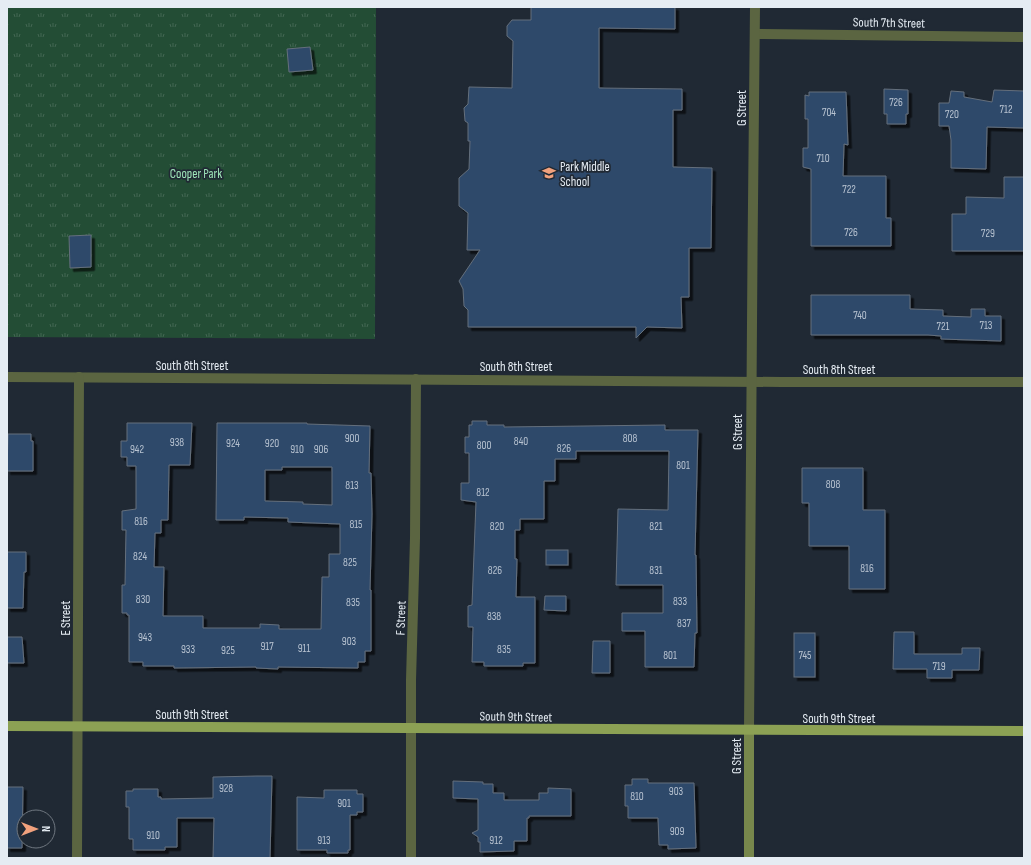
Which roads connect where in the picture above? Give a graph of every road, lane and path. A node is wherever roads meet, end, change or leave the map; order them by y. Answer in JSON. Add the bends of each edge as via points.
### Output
{"nodes":[{"id":1,"x":755,"y":7,"type":"edge"},
{"id":2,"x":755,"y":34,"type":"junction"},
{"id":3,"x":1024,"y":37,"type":"edge"},
{"id":4,"x":7,"y":377,"type":"edge"},
{"id":5,"x":79,"y":377,"type":"junction"},
{"id":6,"x":416,"y":379,"type":"junction"},
{"id":7,"x":750,"y":382,"type":"junction"},
{"id":8,"x":1024,"y":382,"type":"edge"},
{"id":9,"x":7,"y":726,"type":"edge"},
{"id":10,"x":78,"y":727,"type":"junction"},
{"id":11,"x":410,"y":728,"type":"junction"},
{"id":12,"x":749,"y":730,"type":"junction"},
{"id":13,"x":1024,"y":731,"type":"edge"},
{"id":14,"x":77,"y":858,"type":"edge"},
{"id":15,"x":411,"y":858,"type":"edge"},
{"id":16,"x":749,"y":858,"type":"edge"}],
"edges":[{"from":1,"to":2,"type":"street","name":"G Street"},
{"from":2,"to":3,"type":"street","name":"South 7th Street"},
{"from":2,"to":7,"type":"street","name":"G Street"},
{"from":4,"to":5,"type":"street","name":"South 8th Street"},
{"from":5,"to":6,"type":"street","name":"South 8th Street"},
{"from":5,"to":10,"type":"street","name":"E Street"},
{"from":6,"to":7,"type":"street","name":"South 8th Street"},
{"from":6,"to":11,"type":"street","name":"F Street"},
{"from":7,"to":8,"type":"street","name":"South 8th Street"},
{"from":7,"to":12,"type":"street","name":"G Street"},
{"from":9,"to":10,"type":"main road","name":"South 9th Street"},
{"from":10,"to":11,"type":"main road","name":"South 9th Street"},
{"from":10,"to":14,"type":"street","name":"E Street"},
{"from":11,"to":12,"type":"main road","name":"South 9th Street"},
{"from":11,"to":15,"type":"street","name":"F Street"},
{"from":12,"to":13,"type":"main road","name":"South 9th Street"},
{"from":12,"to":16,"type":"street","name":"G Street"}]}
